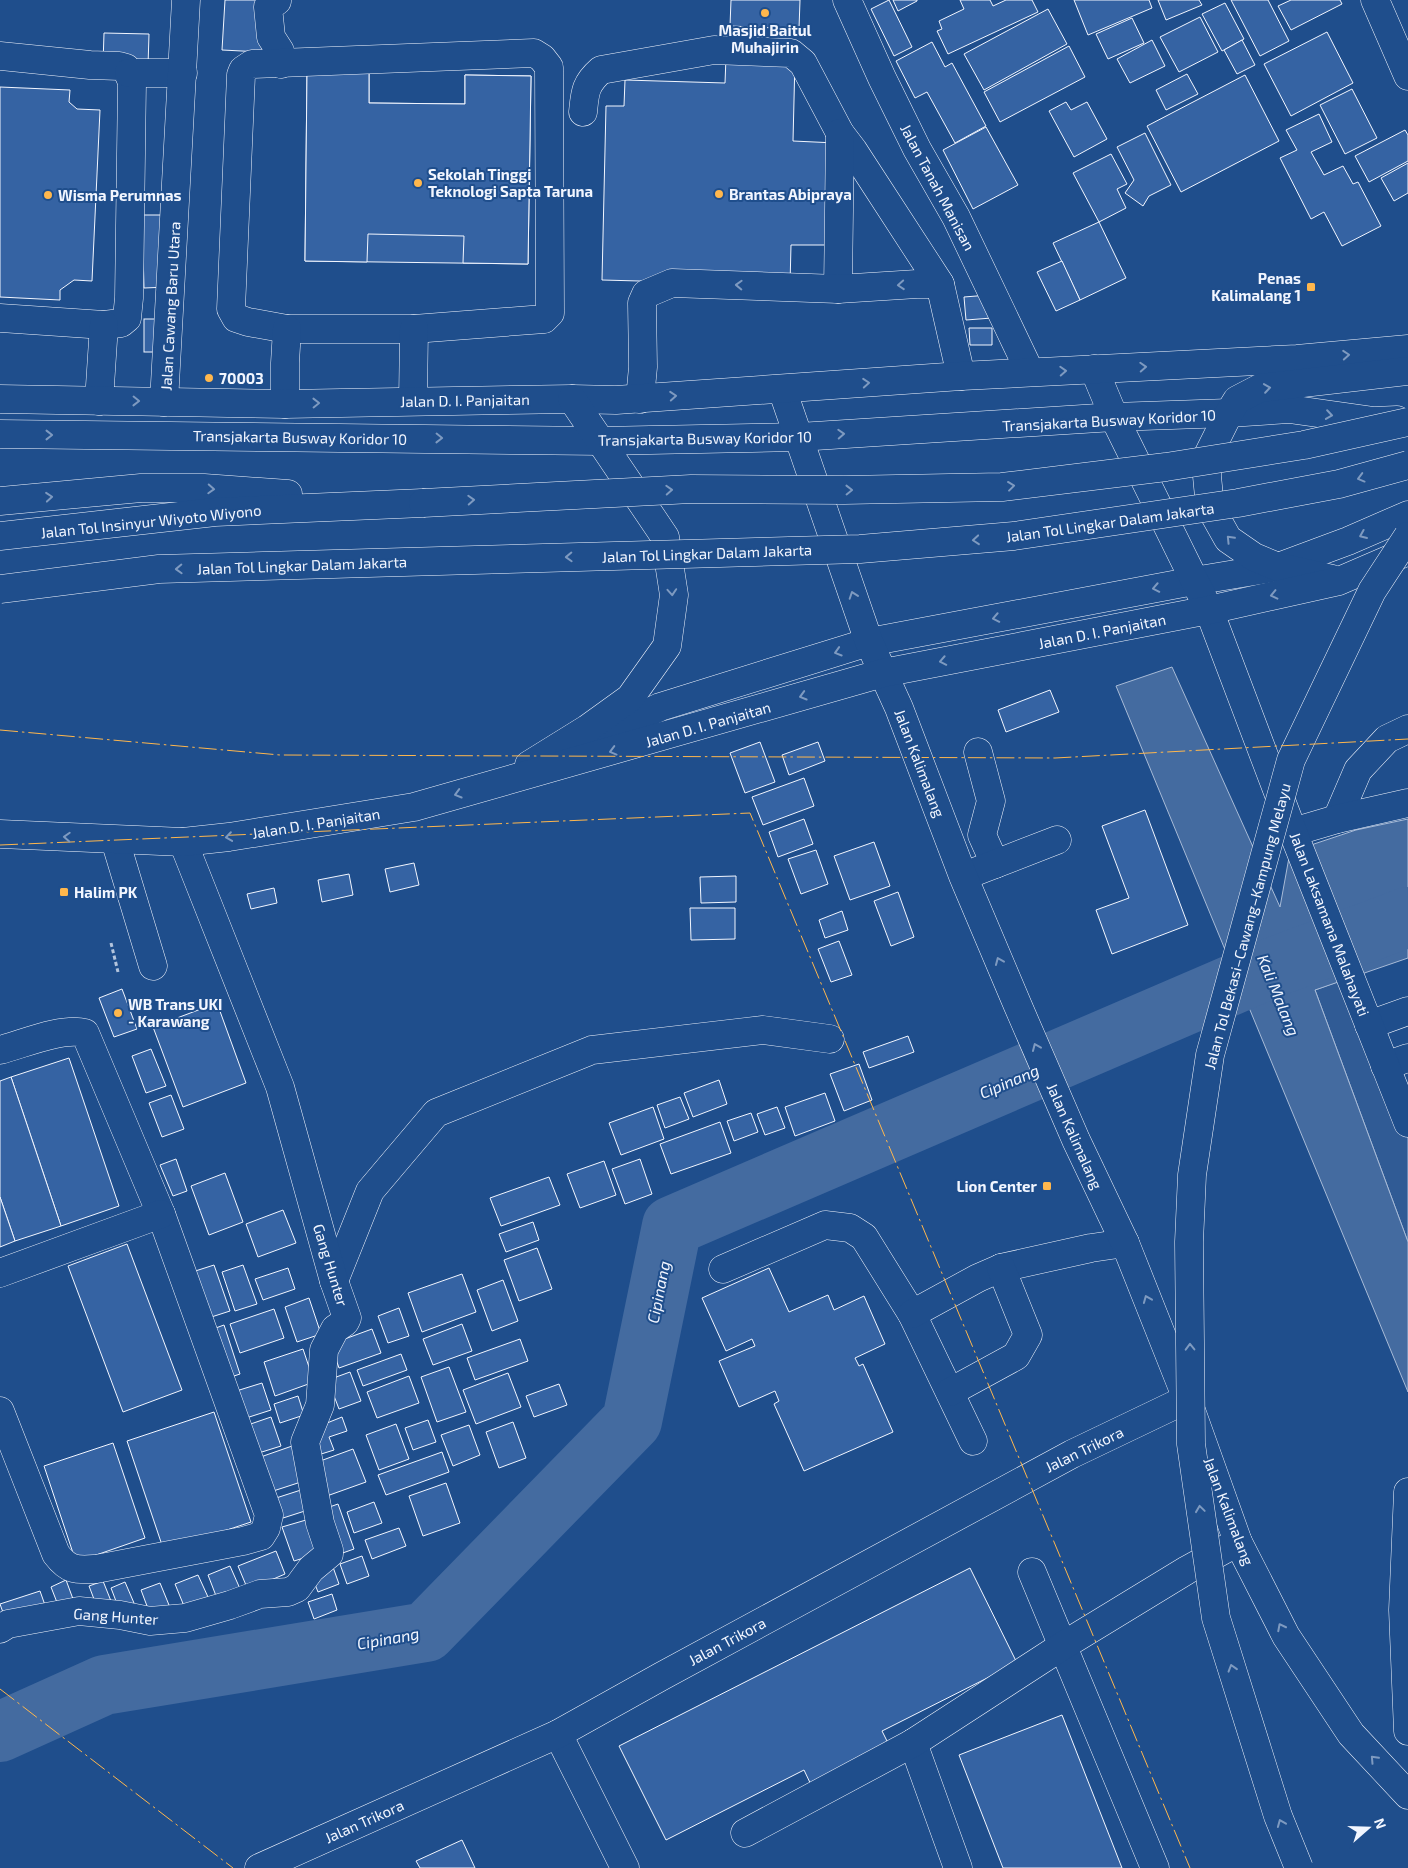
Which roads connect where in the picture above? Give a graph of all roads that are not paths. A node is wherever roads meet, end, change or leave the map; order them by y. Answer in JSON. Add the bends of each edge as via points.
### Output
{"nodes":[{"id":1,"x":186,"y":0,"type":"edge"},
{"id":2,"x":847,"y":0,"type":"edge"},
{"id":3,"x":1375,"y":0,"type":"edge"},
{"id":4,"x":278,"y":1,"type":"edge"},
{"id":5,"x":0,"y":56,"type":"edge"},
{"id":6,"x":280,"y":57,"type":"junction"},
{"id":7,"x":129,"y":73,"type":"junction"},
{"id":8,"x":183,"y":73,"type":"junction"},
{"id":9,"x":1408,"y":76,"type":"edge"},
{"id":10,"x":583,"y":112,"type":"dead end"},
{"id":11,"x":840,"y":133,"type":"junction"},
{"id":12,"x":940,"y":284,"type":"junction"},
{"id":13,"x":838,"y":289,"type":"junction"},
{"id":14,"x":0,"y":318,"type":"edge"},
{"id":15,"x":104,"y":325,"type":"junction"},
{"id":16,"x":287,"y":329,"type":"junction"},
{"id":17,"x":414,"y":329,"type":"junction"},
{"id":18,"x":1408,"y":349,"type":"edge"},
{"id":19,"x":1094,"y":369,"type":"junction"},
{"id":20,"x":1408,"y":371,"type":"edge"},
{"id":21,"x":1030,"y":372,"type":"junction"},
{"id":22,"x":961,"y":376,"type":"junction"},
{"id":23,"x":782,"y":388,"type":"junction"},
{"id":24,"x":572,"y":399,"type":"junction"},
{"id":25,"x":640,"y":399,"type":"junction"},
{"id":26,"x":0,"y":400,"type":"edge"},
{"id":27,"x":99,"y":401,"type":"junction"},
{"id":28,"x":413,"y":401,"type":"junction"},
{"id":29,"x":164,"y":402,"type":"junction"},
{"id":30,"x":285,"y":404,"type":"junction"},
{"id":31,"x":1229,"y":414,"type":"junction"},
{"id":32,"x":1114,"y":417,"type":"junction"},
{"id":33,"x":1408,"y":421,"type":"edge"},
{"id":34,"x":0,"y":434,"type":"edge"},
{"id":35,"x":798,"y":437,"type":"junction"},
{"id":36,"x":600,"y":440,"type":"junction"},
{"id":37,"x":1408,"y":465,"type":"edge"},
{"id":38,"x":0,"y":501,"type":"edge"},
{"id":39,"x":423,"y":503,"type":"junction"},
{"id":40,"x":1408,"y":515,"type":"edge"},
{"id":41,"x":0,"y":536,"type":"edge"},
{"id":42,"x":1408,"y":536,"type":"edge"},
{"id":43,"x":1408,"y":551,"type":"edge"},
{"id":44,"x":1278,"y":567,"type":"junction"},
{"id":45,"x":1194,"y":581,"type":"junction"},
{"id":46,"x":1339,"y":581,"type":"junction"},
{"id":47,"x":0,"y":589,"type":"edge"},
{"id":48,"x":1209,"y":610,"type":"junction"},
{"id":49,"x":869,"y":642,"type":"junction"},
{"id":50,"x":883,"y":673,"type":"junction"},
{"id":51,"x":1408,"y":729,"type":"edge"},
{"id":52,"x":978,"y":752,"type":"dead end"},
{"id":53,"x":504,"y":781,"type":"junction"},
{"id":54,"x":1408,"y":802,"type":"edge"},
{"id":55,"x":1337,"y":819,"type":"junction"},
{"id":56,"x":0,"y":834,"type":"edge"},
{"id":57,"x":1295,"y":836,"type":"junction"},
{"id":58,"x":115,"y":840,"type":"junction"},
{"id":59,"x":1057,"y":840,"type":"dead end"},
{"id":60,"x":183,"y":842,"type":"junction"},
{"id":61,"x":995,"y":864,"type":"junction"},
{"id":62,"x":963,"y":876,"type":"junction"},
{"id":63,"x":153,"y":966,"type":"dead end"},
{"id":64,"x":1408,"y":1011,"type":"edge"},
{"id":65,"x":1369,"y":1025,"type":"junction"},
{"id":66,"x":830,"y":1039,"type":"dead end"},
{"id":67,"x":0,"y":1050,"type":"edge"},
{"id":68,"x":1397,"y":1062,"type":"edge"},
{"id":69,"x":1408,"y":1123,"type":"edge"},
{"id":70,"x":161,"y":1214,"type":"junction"},
{"id":71,"x":1125,"y":1243,"type":"junction"},
{"id":72,"x":1001,"y":1268,"type":"junction"},
{"id":73,"x":723,"y":1269,"type":"dead end"},
{"id":74,"x":0,"y":1273,"type":"edge"},
{"id":75,"x":334,"y":1280,"type":"junction"},
{"id":76,"x":912,"y":1314,"type":"junction"},
{"id":77,"x":950,"y":1392,"type":"junction"},
{"id":78,"x":1187,"y":1399,"type":"junction"},
{"id":79,"x":0,"y":1411,"type":"edge"},
{"id":80,"x":974,"y":1441,"type":"dead end"},
{"id":81,"x":1408,"y":1492,"type":"edge"},
{"id":82,"x":1238,"y":1542,"type":"junction"},
{"id":83,"x":1032,"y":1572,"type":"dead end"},
{"id":84,"x":0,"y":1629,"type":"edge"},
{"id":85,"x":1064,"y":1645,"type":"junction"},
{"id":86,"x":1408,"y":1731,"type":"edge"},
{"id":87,"x":558,"y":1734,"type":"junction"},
{"id":88,"x":912,"y":1743,"type":"junction"},
{"id":89,"x":1408,"y":1795,"type":"edge"},
{"id":90,"x":745,"y":1833,"type":"dead end"},
{"id":91,"x":259,"y":1868,"type":"edge"},
{"id":92,"x":625,"y":1868,"type":"edge"},
{"id":93,"x":958,"y":1868,"type":"edge"},
{"id":94,"x":1155,"y":1868,"type":"edge"},
{"id":95,"x":1299,"y":1868,"type":"edge"}],
"edges":[{"from":1,"to":8,"type":"main road","name":"Jalan Cawang Baru Utara"},
{"from":2,"to":21,"type":"main road","name":"Jalan Tanah Manisan","via":[[882,78],[956,217]]},
{"from":3,"to":9,"type":"main road"},
{"from":4,"to":6,"type":"main road","via":[[268,8],[271,37]]},
{"from":5,"to":7,"type":"main road","via":[[119,66]]},
{"from":6,"to":16,"type":"main road","via":[[252,64],[241,75],[231,309],[236,318]]},
{"from":6,"to":17,"type":"main road","via":[[534,53],[549,67],[550,313],[544,319]]},
{"from":7,"to":8,"type":"main road"},
{"from":7,"to":15,"type":"main road","via":[[132,82],[129,298],[126,320]]},
{"from":8,"to":29,"type":"main road","name":"Jalan Cawang Baru Utara"},
{"from":10,"to":11,"type":"main road","via":[[584,94],[591,79],[601,70],[714,50],[791,53],[802,63]]},
{"from":11,"to":12,"type":"main road"},
{"from":11,"to":13,"type":"main road"},
{"from":12,"to":13,"type":"main road","one_way":true},
{"from":12,"to":22,"type":"main road"},
{"from":13,"to":25,"type":"main road","one_way":true,"via":[[672,283],[646,294],[642,303]]},
{"from":14,"to":15,"type":"main road"},
{"from":15,"to":27,"type":"main road"},
{"from":16,"to":17,"type":"main road"},
{"from":16,"to":30,"type":"main road"},
{"from":17,"to":28,"type":"main road"},
{"from":19,"to":18,"type":"main road","name":"Jalan D. I. Panjaitan","one_way":true,"via":[[1297,359]]},
{"from":21,"to":19,"type":"main road","name":"Jalan D. I. Panjaitan","one_way":true},
{"from":19,"to":32,"type":"main road","name":"Jalan Laksamana Malahayati"},
{"from":31,"to":20,"type":"main road","one_way":true,"via":[[1237,400],[1260,388]]},
{"from":21,"to":22,"type":"main road","name":"Jalan D. I. Panjaitan"},
{"from":23,"to":22,"type":"main road","name":"Jalan D. I. Panjaitan","one_way":true},
{"from":25,"to":23,"type":"main road","name":"Jalan D. I. Panjaitan","one_way":true},
{"from":23,"to":35,"type":"main road","name":"Jalan Kalimalang"},
{"from":24,"to":25,"type":"main road","name":"Jalan D. I. Panjaitan"},
{"from":24,"to":28,"type":"main road","name":"Jalan D. I. Panjaitan"},
{"from":24,"to":36,"type":"main road"},
{"from":26,"to":27,"type":"main road","name":"Jalan D. I. Panjaitan"},
{"from":27,"to":29,"type":"main road","name":"Jalan D. I. Panjaitan","one_way":true},
{"from":30,"to":28,"type":"main road","name":"Jalan D. I. Panjaitan","one_way":true},
{"from":29,"to":30,"type":"main road","name":"Jalan D. I. Panjaitan"},
{"from":31,"to":32,"type":"main road","name":"Transjakarta Busway Koridor 10"},
{"from":31,"to":33,"type":"main road","name":"Transjakarta Busway Koridor 10","one_way":true,"via":[[1289,409],[1374,421]]},
{"from":44,"to":31,"type":"main road","one_way":true,"via":[[1254,557],[1228,539],[1210,507],[1208,455]]},
{"from":35,"to":32,"type":"main road","name":"Transjakarta Busway Koridor 10","one_way":true},
{"from":32,"to":45,"type":"main road","name":"Jalan Laksamana Malahayati"},
{"from":39,"to":33,"type":"main road","one_way":true,"bridge":true,"via":[[691,489],[1002,487],[1166,467],[1304,445]]},
{"from":34,"to":36,"type":"main road","name":"Transjakarta Busway Koridor 10","one_way":true},
{"from":35,"to":36,"type":"main road","name":"Transjakarta Busway Koridor 10"},
{"from":49,"to":35,"type":"main road","name":"Jalan Kalimalang","one_way":true},
{"from":36,"to":53,"type":"main road","one_way":true,"via":[[665,538],[674,595],[667,646],[630,698]]},
{"from":37,"to":47,"type":"main road","name":"Jalan Tol Lingkar Dalam Jakarta","one_way":true,"bridge":true,"via":[[1339,484],[1238,503],[1014,536],[860,549],[159,569]]},
{"from":38,"to":39,"type":"main road","one_way":true,"via":[[141,488],[204,488]]},
{"from":39,"to":41,"type":"main road","name":"Jalan Tol Insinyur Wiyoto Wiyono","via":[[215,512]]},
{"from":40,"to":44,"type":"main road","one_way":true},
{"from":95,"to":42,"type":"main road","name":"Jalan Tol Bekasi–Cawang–Kampung Melayu","one_way":true,"bridge":true,"via":[[1278,1816],[1216,1618],[1191,1444],[1189,1242],[1192,1175],[1210,1055],[1291,760],[1372,592]]},
{"from":43,"to":46,"type":"main road","name":"Jalan D. I. Panjaitan"},
{"from":44,"to":45,"type":"main road"},
{"from":44,"to":46,"type":"main road"},
{"from":45,"to":48,"type":"main road","name":"Jalan Laksamana Malahayati"},
{"from":45,"to":49,"type":"main road","one_way":true},
{"from":46,"to":48,"type":"main road","name":"Jalan D. I. Panjaitan","one_way":true},
{"from":48,"to":50,"type":"main road","name":"Jalan D. I. Panjaitan","one_way":true},
{"from":48,"to":57,"type":"main road","name":"Jalan Laksamana Malahayati"},
{"from":49,"to":50,"type":"main road","name":"Jalan Kalimalang"},
{"from":49,"to":53,"type":"main road","one_way":true,"via":[[660,707]]},
{"from":50,"to":53,"type":"main road","name":"Jalan D. I. Panjaitan","one_way":true},
{"from":50,"to":62,"type":"main road","name":"Jalan Kalimalang"},
{"from":51,"to":55,"type":"main road","via":[[1388,739],[1358,770]]},
{"from":52,"to":61,"type":"main road","via":[[991,801],[982,835]]},
{"from":53,"to":60,"type":"main road","name":"Jalan D. I. Panjaitan","one_way":true,"via":[[414,807]]},
{"from":54,"to":55,"type":"main road"},
{"from":55,"to":57,"type":"main road"},
{"from":58,"to":56,"type":"main road","name":"Jalan D. I. Panjaitan","one_way":true},
{"from":57,"to":65,"type":"main road","name":"Jalan Laksamana Malahayati"},
{"from":58,"to":60,"type":"main road","name":"Jalan D. I. Panjaitan"},
{"from":58,"to":63,"type":"main road"},
{"from":59,"to":61,"type":"main road"},
{"from":60,"to":75,"type":"main road","name":"Gang Hunter","via":[[280,1087]]},
{"from":61,"to":62,"type":"main road"},
{"from":71,"to":62,"type":"main road","name":"Jalan Kalimalang","one_way":true,"via":[[1076,1140]]},
{"from":64,"to":65,"type":"main road"},
{"from":65,"to":68,"type":"main road","name":"Jalan Laksamana Malahayati"},
{"from":66,"to":75,"type":"main road","via":[[763,1030],[592,1050],[436,1113],[370,1191]]},
{"from":67,"to":70,"type":"main road","via":[[54,1035],[85,1033]]},
{"from":68,"to":69,"type":"main road","name":"Jalan Laksamana Malahayati"},
{"from":70,"to":74,"type":"main road"},
{"from":70,"to":79,"type":"main road","via":[[269,1515],[261,1536],[96,1569],[78,1570],[64,1565],[56,1554]]},
{"from":71,"to":72,"type":"main road"},
{"from":78,"to":71,"type":"main road","name":"Jalan Kalimalang","one_way":true},
{"from":72,"to":76,"type":"main road"},
{"from":72,"to":77,"type":"main road","via":[[1028,1335],[1016,1356]]},
{"from":73,"to":76,"type":"main road","via":[[825,1225],[850,1228],[864,1238]]},
{"from":75,"to":84,"type":"main road","name":"Gang Hunter","via":[[347,1318],[335,1329],[324,1350],[320,1405],[305,1442],[320,1524],[329,1550],[327,1558],[311,1569],[297,1588],[288,1592],[260,1594],[185,1618],[150,1622],[79,1611],[8,1624]]},
{"from":76,"to":77,"type":"main road"},
{"from":77,"to":80,"type":"main road"},
{"from":78,"to":82,"type":"main road","name":"Jalan Kalimalang"},
{"from":78,"to":87,"type":"main road","name":"Jalan Trikora","via":[[1072,1454]]},
{"from":81,"to":86,"type":"main road","via":[[1403,1610]]},
{"from":82,"to":85,"type":"main road"},
{"from":89,"to":82,"type":"main road","name":"Jalan Kalimalang","one_way":true,"via":[[1351,1734],[1286,1636]]},
{"from":83,"to":85,"type":"main road"},
{"from":85,"to":88,"type":"main road"},
{"from":85,"to":94,"type":"main road"},
{"from":87,"to":91,"type":"main road","name":"Jalan Trikora"},
{"from":87,"to":92,"type":"main road"},
{"from":88,"to":90,"type":"main road"},
{"from":88,"to":93,"type":"main road"}]}
